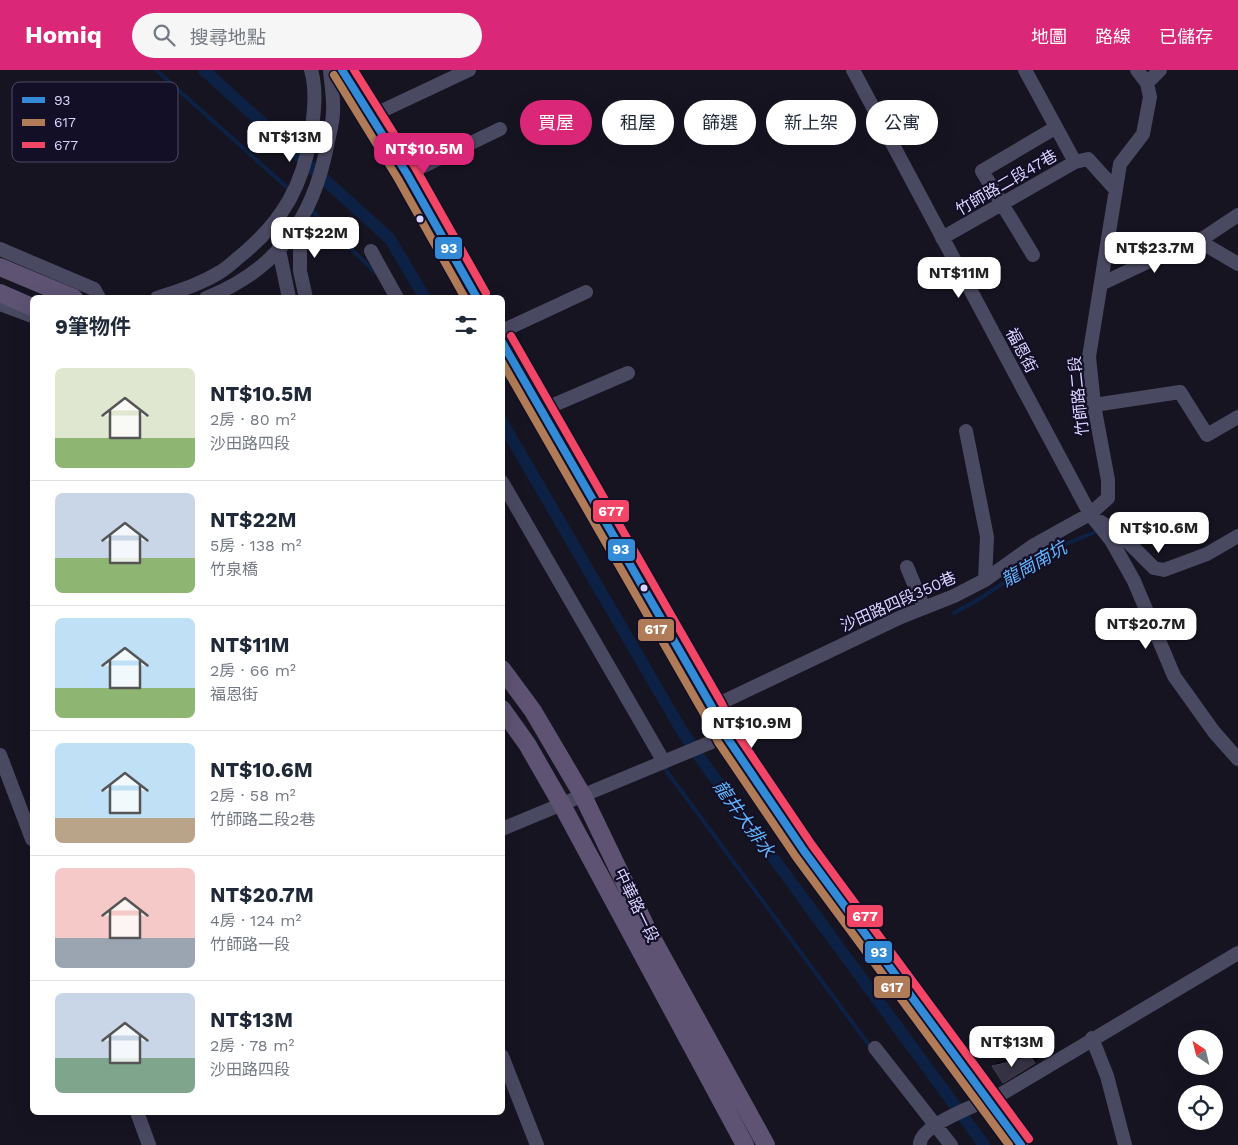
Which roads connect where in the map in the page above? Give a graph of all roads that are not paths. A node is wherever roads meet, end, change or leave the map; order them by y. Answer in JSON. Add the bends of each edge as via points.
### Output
{"nodes":[{"id":1,"x":312,"y":70,"type":"edge"},
{"id":2,"x":330,"y":70,"type":"edge"},
{"id":3,"x":342,"y":70,"type":"edge"},
{"id":4,"x":469,"y":70,"type":"edge"},
{"id":5,"x":852,"y":70,"type":"edge"},
{"id":6,"x":1024,"y":70,"type":"edge"},
{"id":7,"x":1137,"y":70,"type":"edge"},
{"id":8,"x":1160,"y":70,"type":"edge"},
{"id":9,"x":1147,"y":83,"type":"junction"},
{"id":10,"x":371,"y":116,"type":"junction"},
{"id":11,"x":1056,"y":128,"type":"junction"},
{"id":12,"x":500,"y":129,"type":"dead end"},
{"id":13,"x":1082,"y":160,"type":"junction"},
{"id":14,"x":407,"y":174,"type":"junction"},
{"id":15,"x":1116,"y":190,"type":"junction"},
{"id":16,"x":1002,"y":204,"type":"junction"},
{"id":17,"x":1238,"y":215,"type":"edge"},
{"id":18,"x":279,"y":219,"type":"junction"},
{"id":19,"x":300,"y":224,"type":"junction"},
{"id":20,"x":942,"y":238,"type":"junction"},
{"id":21,"x":1199,"y":241,"type":"junction"},
{"id":22,"x":0,"y":249,"type":"edge"},
{"id":23,"x":279,"y":250,"type":"junction"},
{"id":24,"x":371,"y":251,"type":"dead end"},
{"id":25,"x":1033,"y":255,"type":"dead end"},
{"id":26,"x":1238,"y":264,"type":"edge"},
{"id":27,"x":0,"y":267,"type":"edge"},
{"id":28,"x":1101,"y":284,"type":"junction"},
{"id":29,"x":586,"y":292,"type":"dead end"},
{"id":30,"x":0,"y":293,"type":"edge"},
{"id":31,"x":67,"y":295,"type":"edge"},
{"id":32,"x":98,"y":295,"type":"edge"},
{"id":33,"x":166,"y":295,"type":"edge"},
{"id":34,"x":214,"y":295,"type":"edge"},
{"id":35,"x":288,"y":295,"type":"edge"},
{"id":36,"x":305,"y":295,"type":"edge"},
{"id":37,"x":395,"y":295,"type":"edge"},
{"id":38,"x":475,"y":295,"type":"edge"},
{"id":39,"x":0,"y":304,"type":"edge"},
{"id":40,"x":30,"y":306,"type":"edge"},
{"id":41,"x":30,"y":315,"type":"edge"},
{"id":42,"x":505,"y":330,"type":"edge"},
{"id":43,"x":505,"y":346,"type":"edge"},
{"id":44,"x":628,"y":373,"type":"dead end"},
{"id":45,"x":1094,"y":405,"type":"junction"},
{"id":46,"x":542,"y":410,"type":"junction"},
{"id":47,"x":1238,"y":417,"type":"edge"},
{"id":48,"x":966,"y":431,"type":"dead end"},
{"id":49,"x":505,"y":487,"type":"edge"},
{"id":50,"x":1090,"y":514,"type":"junction"},
{"id":51,"x":1238,"y":536,"type":"edge"},
{"id":52,"x":907,"y":567,"type":"dead end"},
{"id":53,"x":985,"y":580,"type":"junction"},
{"id":54,"x":924,"y":608,"type":"junction"},
{"id":55,"x":505,"y":673,"type":"edge"},
{"id":56,"x":712,"y":707,"type":"junction"},
{"id":57,"x":505,"y":713,"type":"edge"},
{"id":58,"x":726,"y":736,"type":"junction"},
{"id":59,"x":0,"y":756,"type":"edge"},
{"id":60,"x":1238,"y":759,"type":"edge"},
{"id":61,"x":669,"y":760,"type":"junction"},
{"id":62,"x":584,"y":796,"type":"junction"},
{"id":63,"x":562,"y":805,"type":"junction"},
{"id":64,"x":505,"y":828,"type":"edge"},
{"id":65,"x":30,"y":834,"type":"edge"},
{"id":66,"x":1238,"y":952,"type":"edge"},
{"id":67,"x":1092,"y":1038,"type":"junction"},
{"id":68,"x":875,"y":1048,"type":"dead end"},
{"id":69,"x":505,"y":1064,"type":"edge"},
{"id":70,"x":984,"y":1102,"type":"junction"},
{"id":71,"x":138,"y":1115,"type":"edge"},
{"id":72,"x":936,"y":1124,"type":"junction"},
{"id":73,"x":149,"y":1145,"type":"edge"},
{"id":74,"x":537,"y":1145,"type":"edge"},
{"id":75,"x":745,"y":1145,"type":"edge"},
{"id":76,"x":766,"y":1145,"type":"edge"},
{"id":77,"x":920,"y":1145,"type":"edge"},
{"id":78,"x":951,"y":1145,"type":"edge"},
{"id":79,"x":1021,"y":1145,"type":"edge"},
{"id":80,"x":1125,"y":1145,"type":"edge"}],
"edges":[{"from":1,"to":18,"type":"street","via":[[314,112],[308,156],[297,186]]},
{"from":2,"to":19,"type":"street","via":[[334,114],[313,199]]},
{"from":3,"to":10,"type":"street"},
{"from":4,"to":10,"type":"street"},
{"from":5,"to":20,"type":"street","name":"福恩街"},
{"from":6,"to":11,"type":"street"},
{"from":7,"to":9,"type":"street"},
{"from":8,"to":9,"type":"street"},
{"from":9,"to":15,"type":"street","name":"竹師路二段","via":[[1150,97],[1143,134],[1120,164]]},
{"from":10,"to":14,"type":"street"},
{"from":11,"to":13,"type":"street"},
{"from":11,"to":16,"type":"street","via":[[982,170]]},
{"from":12,"to":14,"type":"street"},
{"from":13,"to":15,"type":"street"},
{"from":13,"to":16,"type":"street","name":"竹師路二段47巷"},
{"from":14,"to":38,"type":"street"},
{"from":15,"to":28,"type":"street","name":"竹師路二段"},
{"from":16,"to":20,"type":"street","name":"竹師路二段47巷"},
{"from":16,"to":25,"type":"street"},
{"from":17,"to":21,"type":"street"},
{"from":18,"to":23,"type":"street"},
{"from":18,"to":33,"type":"street","via":[[221,272]]},
{"from":19,"to":23,"type":"street"},
{"from":19,"to":36,"type":"street","via":[[300,271]]},
{"from":20,"to":50,"type":"street","name":"福恩街"},
{"from":21,"to":26,"type":"street"},
{"from":21,"to":28,"type":"street","via":[[1181,246]]},
{"from":22,"to":32,"type":"street","via":[[94,289]]},
{"from":23,"to":34,"type":"street","via":[[258,268]]},
{"from":23,"to":35,"type":"street"},
{"from":24,"to":37,"type":"street"},
{"from":27,"to":31,"type":"main road"},
{"from":28,"to":45,"type":"street","name":"竹師路二段","via":[[1089,357]]},
{"from":29,"to":42,"type":"street"},
{"from":30,"to":40,"type":"main road"},
{"from":39,"to":41,"type":"street"},
{"from":43,"to":46,"type":"street"},
{"from":44,"to":46,"type":"street"},
{"from":45,"to":47,"type":"street","via":[[1180,392],[1207,435]]},
{"from":45,"to":50,"type":"street","name":"竹師路二段","via":[[1108,480],[1108,498]]},
{"from":46,"to":56,"type":"street"},
{"from":48,"to":53,"type":"street","via":[[986,537]]},
{"from":49,"to":61,"type":"street"},
{"from":50,"to":51,"type":"street","via":[[1121,535],[1154,568],[1164,570],[1207,554]]},
{"from":50,"to":53,"type":"street","name":"沙田路四段350巷","via":[[1034,545]]},
{"from":50,"to":60,"type":"street","name":"福恩街","via":[[1111,540],[1134,581],[1174,676],[1214,732]]},
{"from":52,"to":54,"type":"street"},
{"from":53,"to":54,"type":"street","name":"沙田路四段350巷"},
{"from":54,"to":56,"type":"street","name":"沙田路四段350巷"},
{"from":55,"to":62,"type":"main road","name":"中華路一段","via":[[533,711]]},
{"from":56,"to":58,"type":"street"},
{"from":57,"to":63,"type":"main road","name":"中華路一段"},
{"from":58,"to":61,"type":"street"},
{"from":58,"to":70,"type":"street","via":[[804,851]]},
{"from":59,"to":65,"type":"street"},
{"from":61,"to":62,"type":"street"},
{"from":62,"to":63,"type":"street"},
{"from":62,"to":76,"type":"main road","name":"中華路一段","via":[[646,927]]},
{"from":63,"to":64,"type":"street"},
{"from":63,"to":75,"type":"main road","name":"中華路一段"},
{"from":66,"to":67,"type":"street"},
{"from":67,"to":70,"type":"street"},
{"from":67,"to":80,"type":"street","via":[[1107,1076]]},
{"from":68,"to":72,"type":"street"},
{"from":69,"to":74,"type":"street"},
{"from":70,"to":72,"type":"street"},
{"from":70,"to":79,"type":"street"},
{"from":71,"to":73,"type":"street"},
{"from":72,"to":77,"type":"street","via":[[919,1142]]},
{"from":72,"to":78,"type":"street"}]}
